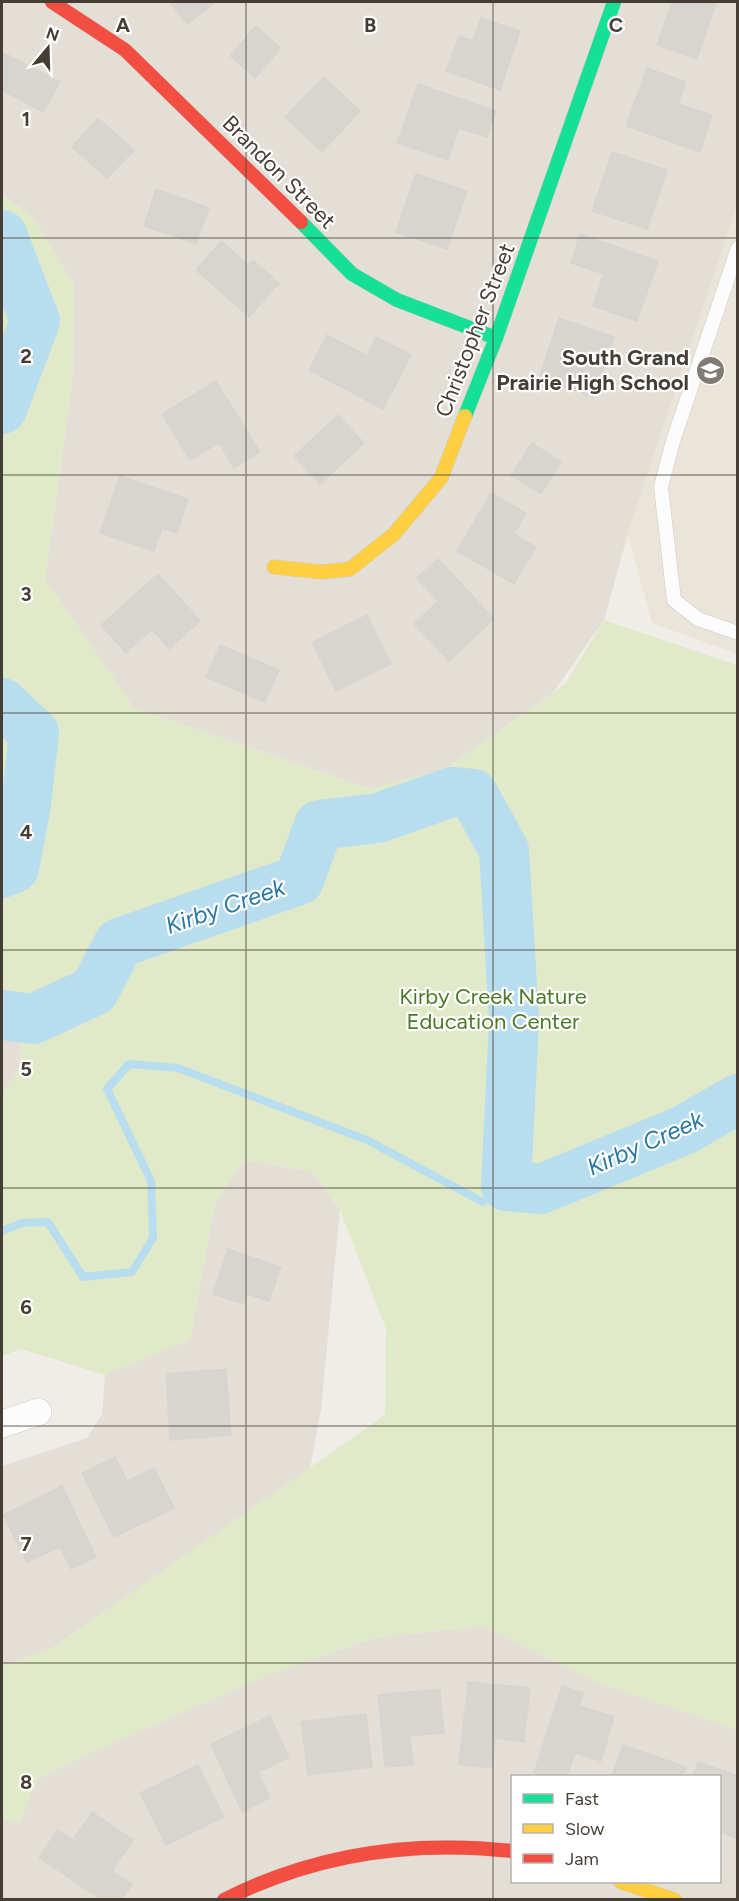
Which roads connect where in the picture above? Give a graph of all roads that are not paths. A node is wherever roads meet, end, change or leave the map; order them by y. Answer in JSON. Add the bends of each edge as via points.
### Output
{"nodes":[{"id":1,"x":52,"y":2,"type":"edge"},
{"id":2,"x":614,"y":2,"type":"edge"},
{"id":3,"x":738,"y":248,"type":"edge"},
{"id":4,"x":496,"y":338,"type":"junction"},
{"id":5,"x":273,"y":567,"type":"dead end"},
{"id":6,"x":738,"y":633,"type":"edge"},
{"id":7,"x":38,"y":1412,"type":"dead end"},
{"id":8,"x":2,"y":1424,"type":"edge"},
{"id":9,"x":511,"y":1851,"type":"edge"},
{"id":10,"x":627,"y":1883,"type":"edge"},
{"id":11,"x":224,"y":1899,"type":"edge"},
{"id":12,"x":675,"y":1899,"type":"edge"}],
"edges":[{"from":1,"to":4,"type":"street","name":"Brandon Street","via":[[125,50],[352,274],[397,300]]},
{"from":2,"to":4,"type":"street","name":"Christopher Street"},
{"from":3,"to":6,"type":"lane","via":[[661,487],[674,600],[698,619]]},
{"from":4,"to":5,"type":"street","name":"Christopher Street","via":[[441,478],[394,534],[350,569],[322,572]]},
{"from":7,"to":8,"type":"street"},
{"from":9,"to":11,"type":"street","via":[[450,1846],[372,1851],[297,1870]]},
{"from":10,"to":12,"type":"street"}]}
